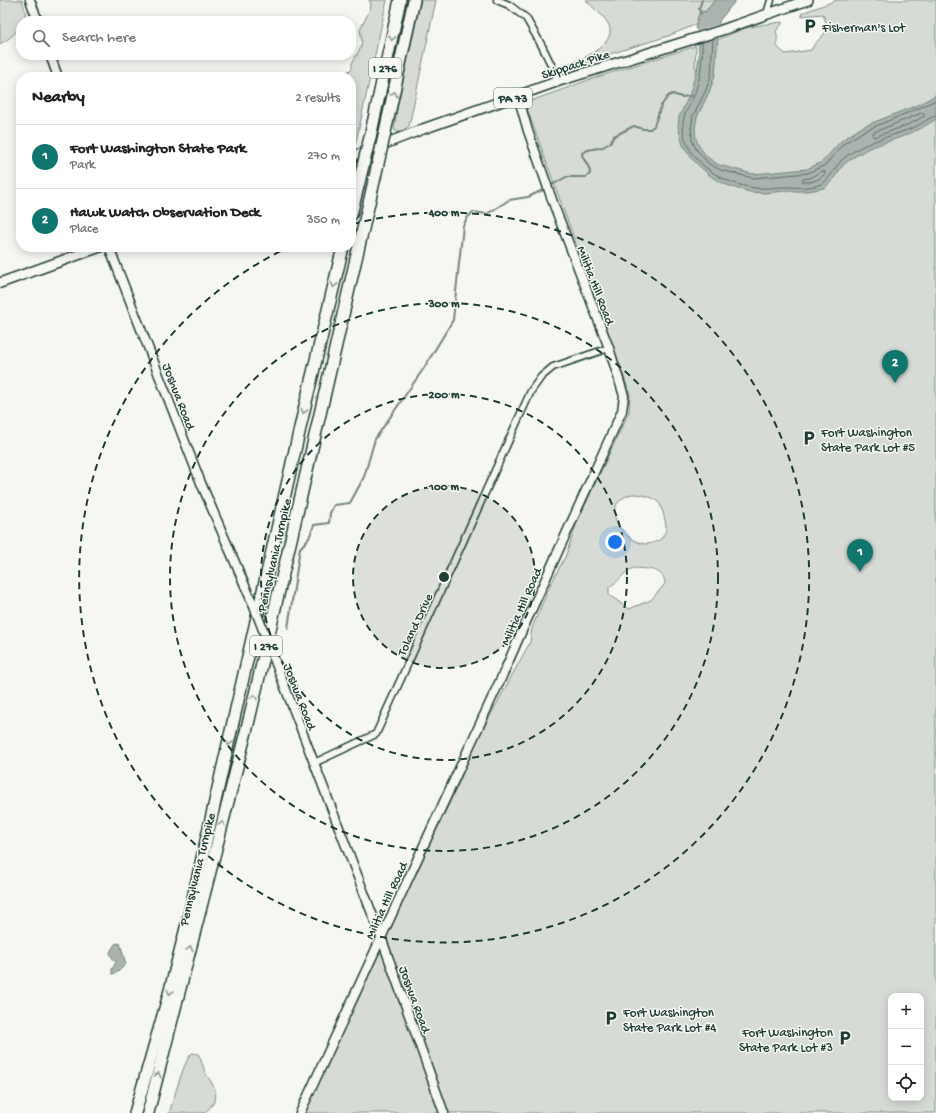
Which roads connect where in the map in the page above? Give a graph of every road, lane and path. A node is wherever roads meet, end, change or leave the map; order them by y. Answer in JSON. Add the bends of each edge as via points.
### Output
{"nodes":[{"id":1,"x":30,"y":0,"type":"edge"},
{"id":2,"x":400,"y":0,"type":"edge"},
{"id":3,"x":414,"y":0,"type":"edge"},
{"id":4,"x":497,"y":0,"type":"edge"},
{"id":5,"x":771,"y":0,"type":"edge"},
{"id":6,"x":808,"y":0,"type":"edge"},
{"id":7,"x":767,"y":14,"type":"junction"},
{"id":8,"x":36,"y":16,"type":"edge"},
{"id":9,"x":52,"y":60,"type":"edge"},
{"id":10,"x":56,"y":72,"type":"edge"},
{"id":11,"x":558,"y":81,"type":"junction"},
{"id":12,"x":518,"y":96,"type":"junction"},
{"id":13,"x":356,"y":155,"type":"edge"},
{"id":14,"x":356,"y":194,"type":"edge"},
{"id":15,"x":86,"y":252,"type":"edge"},
{"id":16,"x":111,"y":252,"type":"edge"},
{"id":17,"x":342,"y":252,"type":"edge"},
{"id":18,"x":0,"y":283,"type":"edge"},
{"id":19,"x":609,"y":348,"type":"junction"},
{"id":20,"x":314,"y":763,"type":"junction"},
{"id":21,"x":381,"y":937,"type":"junction"},
{"id":22,"x":135,"y":1113,"type":"edge"},
{"id":23,"x":148,"y":1113,"type":"edge"},
{"id":24,"x":300,"y":1113,"type":"edge"},
{"id":25,"x":444,"y":1113,"type":"edge"}],
"edges":[{"from":1,"to":8,"type":"street"},
{"from":2,"to":14,"type":"highway","number":"I 276","one_way":true,"bridge":true},
{"from":23,"to":3,"type":"highway","name":"Pennsylvania Turnpike","number":"I 276","one_way":true,"bridge":true,"via":[[250,713]]},
{"from":4,"to":11,"type":"street","via":[[509,5],[526,18]]},
{"from":5,"to":7,"type":"street"},
{"from":6,"to":7,"type":"main road","name":"Skippack Pike","number":"PA 73"},
{"from":7,"to":11,"type":"main road","name":"Skippack Pike","number":"PA 73"},
{"from":9,"to":10,"type":"street"},
{"from":11,"to":12,"type":"main road","name":"Skippack Pike","number":"PA 73"},
{"from":12,"to":13,"type":"main road","name":"Skippack Pike","number":"PA 73"},
{"from":12,"to":19,"type":"street","name":"Militia Hill Road","via":[[555,208]]},
{"from":15,"to":18,"type":"main road"},
{"from":16,"to":20,"type":"street","name":"Joshua Road","bridge":true},
{"from":17,"to":22,"type":"highway","name":"Pennsylvania Turnpike","number":"I 276","one_way":true,"via":[[188,920]]},
{"from":19,"to":20,"type":"street","name":"Toland Drive","via":[[553,367],[541,377],[531,391],[376,734]]},
{"from":19,"to":21,"type":"street","name":"Militia Hill Road","via":[[624,396],[622,411]]},
{"from":20,"to":21,"type":"street","name":"Joshua Road"},
{"from":21,"to":24,"type":"street","name":"Militia Hill Road"},
{"from":21,"to":25,"type":"street","name":"Joshua Road"}]}
